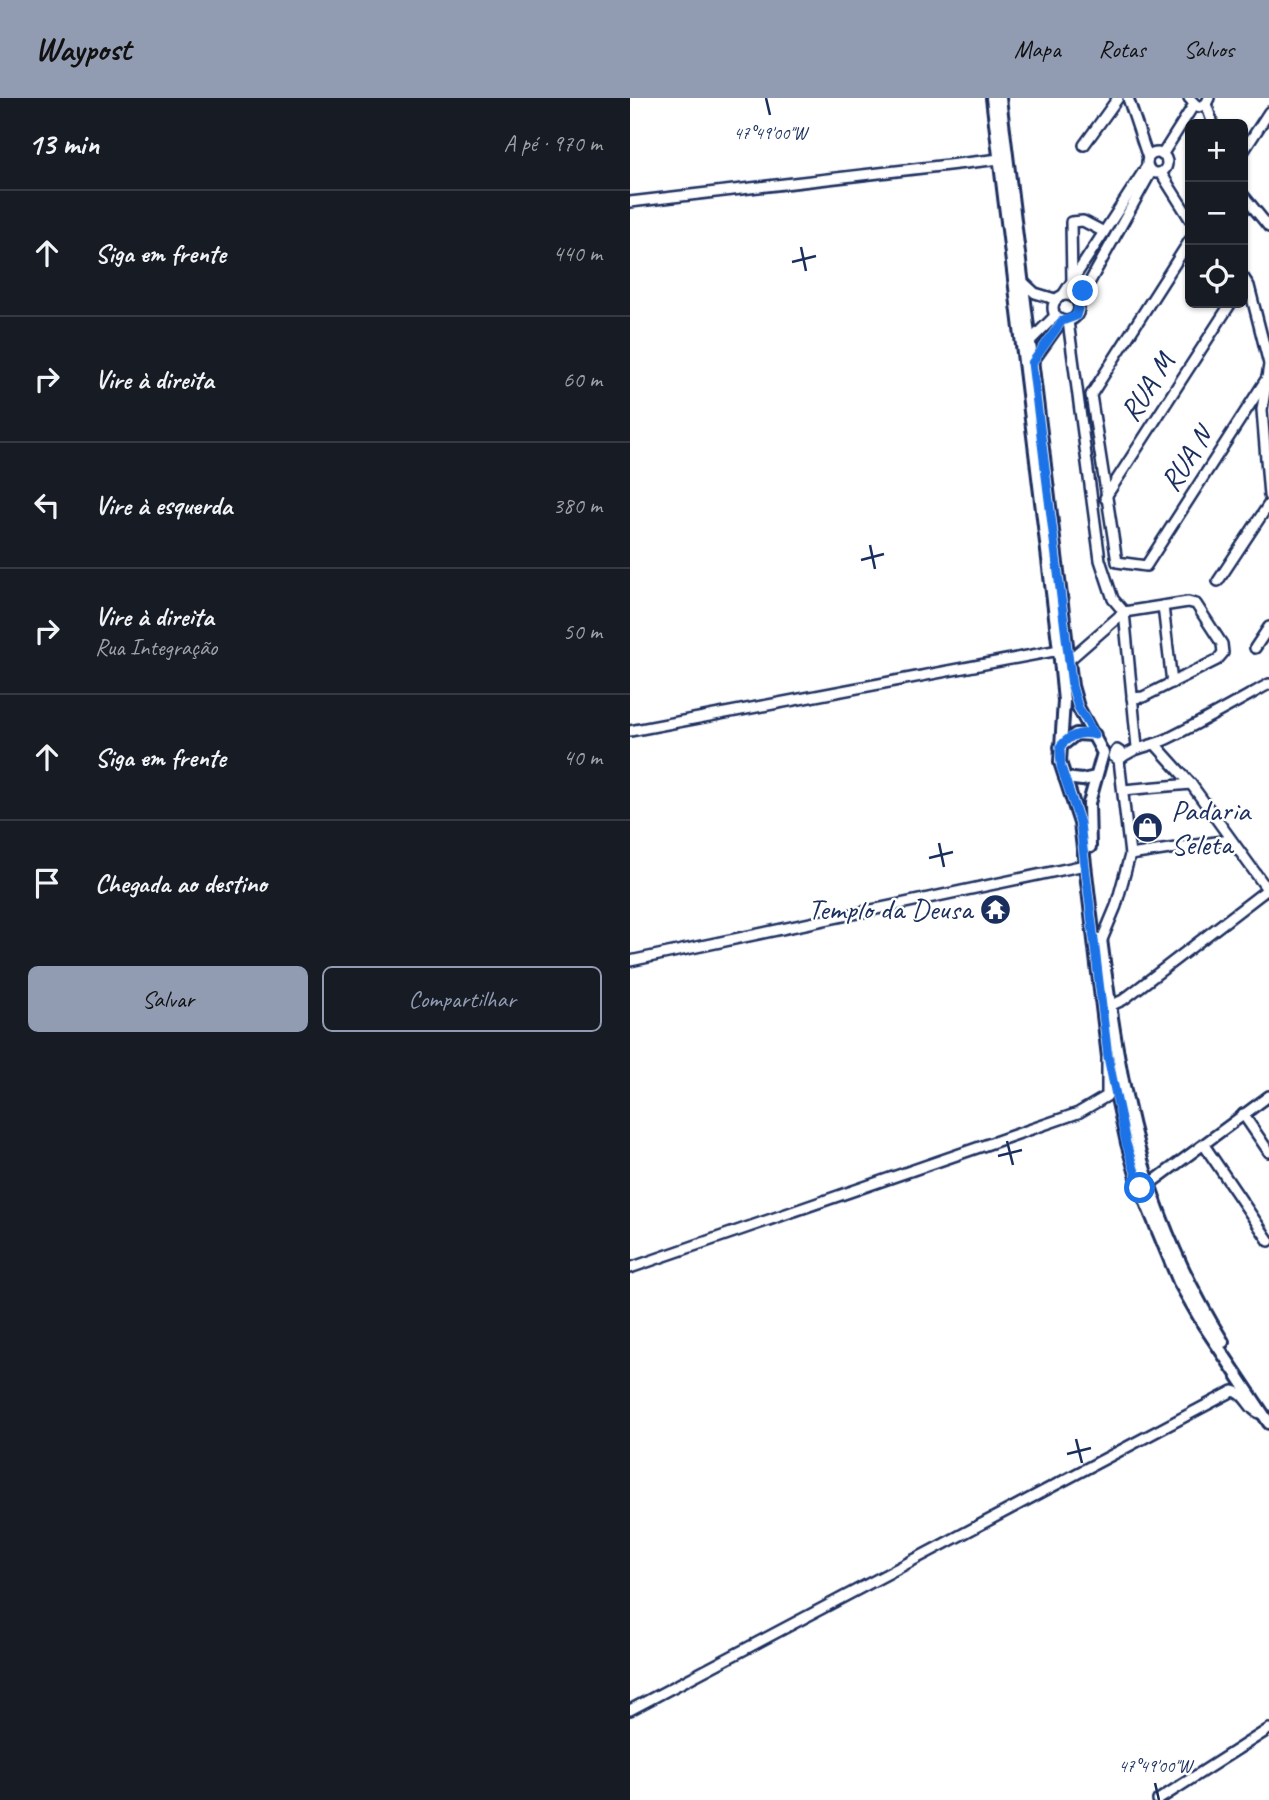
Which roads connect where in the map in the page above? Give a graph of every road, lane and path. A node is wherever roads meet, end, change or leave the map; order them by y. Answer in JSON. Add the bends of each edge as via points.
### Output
{"nodes":[{"id":1,"x":992,"y":98,"type":"edge"},
{"id":2,"x":1000,"y":98,"type":"edge"},
{"id":3,"x":1118,"y":98,"type":"edge"},
{"id":4,"x":1128,"y":98,"type":"edge"},
{"id":5,"x":1207,"y":101,"type":"edge"},
{"id":6,"x":1191,"y":102,"type":"edge"},
{"id":7,"x":1269,"y":112,"type":"edge"},
{"id":8,"x":1212,"y":119,"type":"edge"},
{"id":9,"x":1248,"y":144,"type":"edge"},
{"id":10,"x":1084,"y":145,"type":"dead end"},
{"id":11,"x":1162,"y":155,"type":"junction"},
{"id":12,"x":1000,"y":159,"type":"junction"},
{"id":13,"x":1152,"y":167,"type":"junction"},
{"id":14,"x":1248,"y":201,"type":"edge"},
{"id":15,"x":630,"y":202,"type":"edge"},
{"id":16,"x":1185,"y":212,"type":"edge"},
{"id":17,"x":1269,"y":227,"type":"edge"},
{"id":18,"x":1104,"y":232,"type":"junction"},
{"id":19,"x":1187,"y":245,"type":"edge"},
{"id":20,"x":1087,"y":258,"type":"junction"},
{"id":21,"x":1098,"y":265,"type":"junction"},
{"id":22,"x":1022,"y":281,"type":"junction"},
{"id":23,"x":1072,"y":282,"type":"junction"},
{"id":24,"x":1248,"y":294,"type":"edge"},
{"id":25,"x":1059,"y":297,"type":"junction"},
{"id":26,"x":1078,"y":303,"type":"junction"},
{"id":27,"x":1228,"y":308,"type":"edge"},
{"id":28,"x":1062,"y":319,"type":"junction"},
{"id":29,"x":1029,"y":342,"type":"junction"},
{"id":30,"x":1032,"y":363,"type":"junction"},
{"id":31,"x":1269,"y":365,"type":"edge"},
{"id":32,"x":1267,"y":378,"type":"junction"},
{"id":33,"x":1269,"y":433,"type":"edge"},
{"id":34,"x":1263,"y":443,"type":"junction"},
{"id":35,"x":1269,"y":496,"type":"edge"},
{"id":36,"x":1105,"y":498,"type":"junction"},
{"id":37,"x":1269,"y":504,"type":"edge"},
{"id":38,"x":1218,"y":580,"type":"dead end"},
{"id":39,"x":1163,"y":606,"type":"junction"},
{"id":40,"x":1124,"y":612,"type":"junction"},
{"id":41,"x":1269,"y":627,"type":"edge"},
{"id":42,"x":1255,"y":648,"type":"dead end"},
{"id":43,"x":1059,"y":650,"type":"junction"},
{"id":44,"x":1069,"y":660,"type":"junction"},
{"id":45,"x":1172,"y":682,"type":"junction"},
{"id":46,"x":1269,"y":684,"type":"edge"},
{"id":47,"x":1132,"y":698,"type":"junction"},
{"id":48,"x":630,"y":731,"type":"edge"},
{"id":49,"x":1095,"y":735,"type":"junction"},
{"id":50,"x":1155,"y":744,"type":"junction"},
{"id":51,"x":1060,"y":747,"type":"junction"},
{"id":52,"x":1137,"y":747,"type":"junction"},
{"id":53,"x":1119,"y":756,"type":"junction"},
{"id":54,"x":1099,"y":773,"type":"junction"},
{"id":55,"x":1065,"y":778,"type":"junction"},
{"id":56,"x":1191,"y":784,"type":"junction"},
{"id":57,"x":1123,"y":790,"type":"junction"},
{"id":58,"x":1229,"y":840,"type":"junction"},
{"id":59,"x":1130,"y":855,"type":"junction"},
{"id":60,"x":1085,"y":865,"type":"junction"},
{"id":61,"x":1268,"y":889,"type":"edge"},
{"id":62,"x":1101,"y":942,"type":"junction"},
{"id":63,"x":630,"y":961,"type":"edge"},
{"id":64,"x":1110,"y":1006,"type":"junction"},
{"id":65,"x":1108,"y":1057,"type":"junction"},
{"id":66,"x":1269,"y":1096,"type":"edge"},
{"id":67,"x":1243,"y":1114,"type":"junction"},
{"id":68,"x":1204,"y":1145,"type":"junction"},
{"id":69,"x":1269,"y":1152,"type":"edge"},
{"id":70,"x":1147,"y":1186,"type":"junction"},
{"id":71,"x":1269,"y":1241,"type":"edge"},
{"id":72,"x":630,"y":1268,"type":"edge"},
{"id":73,"x":1267,"y":1416,"type":"edge"},
{"id":74,"x":630,"y":1710,"type":"edge"},
{"id":75,"x":1269,"y":1729,"type":"edge"},
{"id":76,"x":1158,"y":1800,"type":"edge"}],
"edges":[{"from":1,"to":12,"type":"main road"},
{"from":2,"to":22,"type":"main road"},
{"from":3,"to":10,"type":"street"},
{"from":4,"to":13,"type":"street"},
{"from":5,"to":6,"type":"street"},
{"from":5,"to":8,"type":"street"},
{"from":6,"to":11,"type":"street"},
{"from":7,"to":9,"type":"street"},
{"from":11,"to":13,"type":"street","via":[[1154,153]]},
{"from":11,"to":13,"type":"street","via":[[1167,162]]},
{"from":12,"to":15,"type":"street"},
{"from":12,"to":43,"type":"main road"},
{"from":13,"to":16,"type":"street"},
{"from":13,"to":18,"type":"street"},
{"from":13,"to":21,"type":"street"},
{"from":14,"to":17,"type":"street"},
{"from":18,"to":20,"type":"street"},
{"from":18,"to":23,"type":"street","via":[[1083,221],[1071,222]]},
{"from":19,"to":36,"type":"street","via":[[1091,395]]},
{"from":20,"to":21,"type":"street"},
{"from":20,"to":23,"type":"street"},
{"from":21,"to":26,"type":"street"},
{"from":22,"to":25,"type":"street","via":[[1035,293]]},
{"from":22,"to":29,"type":"main road"},
{"from":23,"to":25,"type":"street"},
{"from":24,"to":31,"type":"street"},
{"from":25,"to":26,"type":"street","via":[[1072,296]]},
{"from":25,"to":28,"type":"street","via":[[1052,308]]},
{"from":26,"to":28,"type":"street","via":[[1078,312]]},
{"from":27,"to":36,"type":"street","name":"RUA M"},
{"from":28,"to":29,"type":"street"},
{"from":28,"to":30,"type":"street"},
{"from":28,"to":40,"type":"street","via":[[1100,560],[1113,599]]},
{"from":29,"to":30,"type":"main road"},
{"from":30,"to":44,"type":"main road"},
{"from":31,"to":32,"type":"street"},
{"from":32,"to":34,"type":"street"},
{"from":32,"to":36,"type":"street","name":"RUA N","via":[[1146,566],[1117,562]]},
{"from":33,"to":34,"type":"street"},
{"from":34,"to":35,"type":"street"},
{"from":37,"to":38,"type":"street"},
{"from":39,"to":40,"type":"street"},
{"from":39,"to":45,"type":"street"},
{"from":39,"to":45,"type":"street","via":[[1196,604],[1222,644],[1223,653],[1217,660]]},
{"from":40,"to":44,"type":"street"},
{"from":40,"to":47,"type":"street"},
{"from":41,"to":42,"type":"street"},
{"from":43,"to":48,"type":"street"},
{"from":43,"to":51,"type":"main road","via":[[1064,701]]},
{"from":44,"to":49,"type":"main road","via":[[1078,707]]},
{"from":45,"to":47,"type":"street"},
{"from":46,"to":50,"type":"street"},
{"from":47,"to":52,"type":"street"},
{"from":49,"to":51,"type":"main road","via":[[1076,734]]},
{"from":49,"to":53,"type":"street"},
{"from":49,"to":54,"type":"main road","via":[[1103,753]]},
{"from":50,"to":52,"type":"street"},
{"from":50,"to":56,"type":"street"},
{"from":51,"to":55,"type":"main road"},
{"from":52,"to":53,"type":"street"},
{"from":53,"to":54,"type":"street"},
{"from":53,"to":57,"type":"street"},
{"from":54,"to":55,"type":"main road","via":[[1082,780]]},
{"from":54,"to":62,"type":"main road","via":[[1088,822]]},
{"from":55,"to":60,"type":"main road","via":[[1078,815]]},
{"from":56,"to":57,"type":"street"},
{"from":56,"to":58,"type":"street"},
{"from":57,"to":59,"type":"street"},
{"from":58,"to":59,"type":"street"},
{"from":58,"to":61,"type":"street"},
{"from":59,"to":62,"type":"street"},
{"from":60,"to":63,"type":"street"},
{"from":60,"to":65,"type":"main road"},
{"from":61,"to":64,"type":"street"},
{"from":62,"to":64,"type":"main road"},
{"from":64,"to":70,"type":"main road","via":[[1124,1098]]},
{"from":65,"to":72,"type":"street","via":[[1107,1096],[1078,1113]]},
{"from":65,"to":73,"type":"main road","via":[[1126,1143],[1158,1234],[1203,1324]]},
{"from":66,"to":67,"type":"street"},
{"from":67,"to":68,"type":"street"},
{"from":67,"to":69,"type":"street"},
{"from":68,"to":70,"type":"street"},
{"from":68,"to":71,"type":"street"},
{"from":70,"to":73,"type":"main road","via":[[1191,1287]]},
{"from":73,"to":74,"type":"street","via":[[1233,1391]]},
{"from":75,"to":76,"type":"street"}]}
